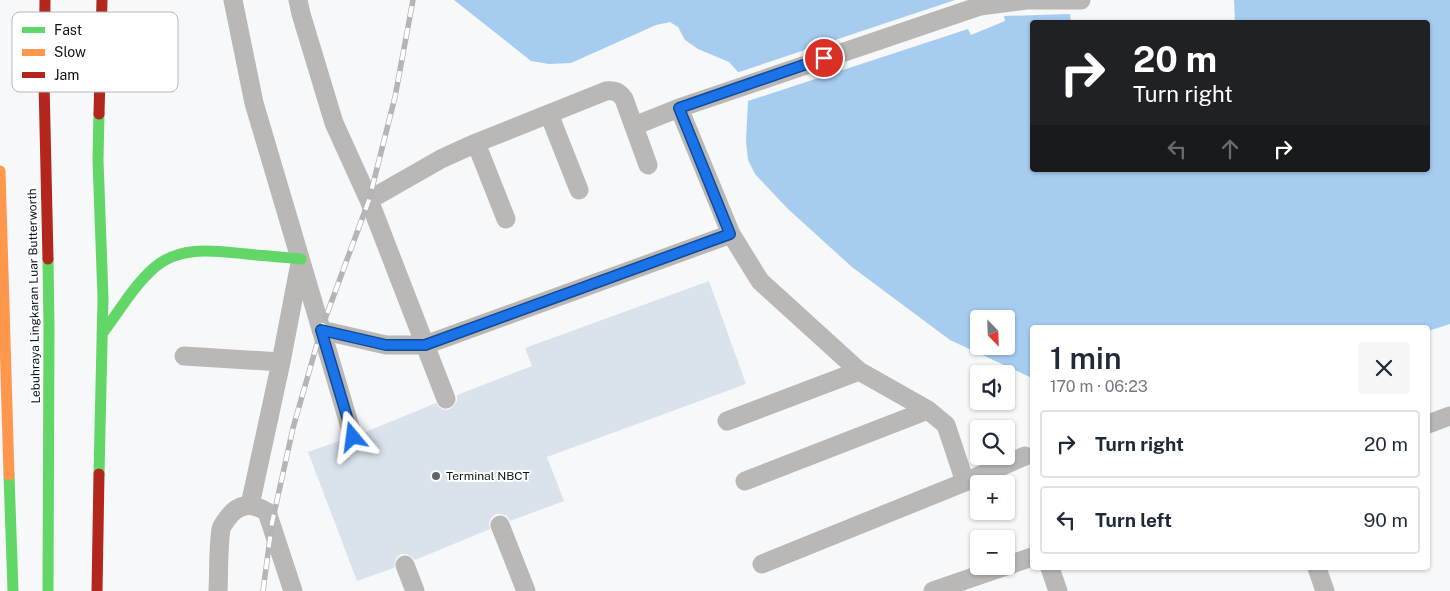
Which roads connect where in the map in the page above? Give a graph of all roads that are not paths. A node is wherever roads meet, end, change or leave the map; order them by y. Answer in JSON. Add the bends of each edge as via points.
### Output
{"nodes":[{"id":1,"x":233,"y":0,"type":"edge"},
{"id":2,"x":298,"y":0,"type":"edge"},
{"id":3,"x":1081,"y":0,"type":"edge"},
{"id":4,"x":44,"y":92,"type":"edge"},
{"id":5,"x":100,"y":92,"type":"edge"},
{"id":6,"x":679,"y":108,"type":"junction"},
{"id":7,"x":549,"y":114,"type":"junction"},
{"id":8,"x":634,"y":126,"type":"junction"},
{"id":9,"x":476,"y":143,"type":"junction"},
{"id":10,"x":648,"y":165,"type":"dead end"},
{"id":11,"x":0,"y":171,"type":"edge"},
{"id":12,"x":579,"y":190,"type":"dead end"},
{"id":13,"x":369,"y":200,"type":"junction"},
{"id":14,"x":506,"y":219,"type":"dead end"},
{"id":15,"x":730,"y":234,"type":"junction"},
{"id":16,"x":301,"y":259,"type":"junction"},
{"id":17,"x":321,"y":330,"type":"junction"},
{"id":18,"x":102,"y":334,"type":"junction"},
{"id":19,"x":425,"y":345,"type":"junction"},
{"id":20,"x":184,"y":356,"type":"dead end"},
{"id":21,"x":281,"y":362,"type":"junction"},
{"id":22,"x":859,"y":371,"type":"junction"},
{"id":23,"x":446,"y":399,"type":"dead end"},
{"id":24,"x":928,"y":410,"type":"junction"},
{"id":25,"x":1450,"y":416,"type":"edge"},
{"id":26,"x":727,"y":421,"type":"dead end"},
{"id":27,"x":1430,"y":423,"type":"edge"},
{"id":28,"x":353,"y":437,"type":"dead end"},
{"id":29,"x":1025,"y":456,"type":"dead end"},
{"id":30,"x":746,"y":481,"type":"dead end"},
{"id":31,"x":964,"y":482,"type":"junction"},
{"id":32,"x":250,"y":505,"type":"junction"},
{"id":33,"x":500,"y":525,"type":"dead end"},
{"id":34,"x":1030,"y":558,"type":"edge"},
{"id":35,"x":1015,"y":563,"type":"edge"},
{"id":36,"x":762,"y":564,"type":"dead end"},
{"id":37,"x":405,"y":565,"type":"dead end"},
{"id":38,"x":1051,"y":570,"type":"edge"},
{"id":39,"x":1318,"y":570,"type":"edge"},
{"id":40,"x":980,"y":575,"type":"edge"},
{"id":41,"x":13,"y":591,"type":"edge"},
{"id":42,"x":48,"y":591,"type":"edge"},
{"id":43,"x":97,"y":591,"type":"edge"},
{"id":44,"x":218,"y":591,"type":"edge"},
{"id":45,"x":293,"y":591,"type":"edge"},
{"id":46,"x":415,"y":591,"type":"edge"},
{"id":47,"x":526,"y":591,"type":"edge"},
{"id":48,"x":933,"y":591,"type":"edge"},
{"id":49,"x":1058,"y":591,"type":"edge"},
{"id":50,"x":1325,"y":591,"type":"edge"}],
"edges":[{"from":1,"to":16,"type":"lane","via":[[254,103]]},
{"from":2,"to":13,"type":"lane","via":[[334,123]]},
{"from":3,"to":6,"type":"lane","via":[[1027,0],[980,6]]},
{"from":4,"to":42,"type":"highway","name":"Lebuhraya Lingkaran Luar Butterworth","via":[[49,328]]},
{"from":5,"to":18,"type":"highway"},
{"from":6,"to":8,"type":"lane"},
{"from":6,"to":15,"type":"lane"},
{"from":7,"to":8,"type":"lane","via":[[613,90],[624,99]]},
{"from":7,"to":9,"type":"lane"},
{"from":7,"to":12,"type":"lane"},
{"from":8,"to":10,"type":"lane"},
{"from":9,"to":13,"type":"lane"},
{"from":9,"to":14,"type":"lane"},
{"from":11,"to":41,"type":"highway"},
{"from":13,"to":19,"type":"lane"},
{"from":15,"to":19,"type":"lane"},
{"from":15,"to":22,"type":"lane","via":[[760,280]]},
{"from":16,"to":17,"type":"lane"},
{"from":16,"to":18,"type":"highway","via":[[212,250],[189,251],[172,257],[156,266],[141,282]]},
{"from":16,"to":21,"type":"lane"},
{"from":17,"to":19,"type":"lane","via":[[386,345]]},
{"from":17,"to":28,"type":"lane"},
{"from":18,"to":43,"type":"highway"},
{"from":19,"to":23,"type":"lane"},
{"from":20,"to":21,"type":"lane"},
{"from":21,"to":32,"type":"lane"},
{"from":22,"to":24,"type":"lane"},
{"from":22,"to":26,"type":"lane"},
{"from":24,"to":30,"type":"lane"},
{"from":24,"to":31,"type":"lane","via":[[946,425]]},
{"from":25,"to":27,"type":"lane"},
{"from":29,"to":31,"type":"lane"},
{"from":31,"to":36,"type":"lane"},
{"from":32,"to":44,"type":"lane","via":[[231,513],[222,526]]},
{"from":32,"to":45,"type":"lane","via":[[267,512]]},
{"from":33,"to":47,"type":"lane"},
{"from":34,"to":35,"type":"lane"},
{"from":37,"to":46,"type":"lane"},
{"from":38,"to":49,"type":"lane"},
{"from":39,"to":50,"type":"lane"},
{"from":40,"to":48,"type":"lane"}]}
